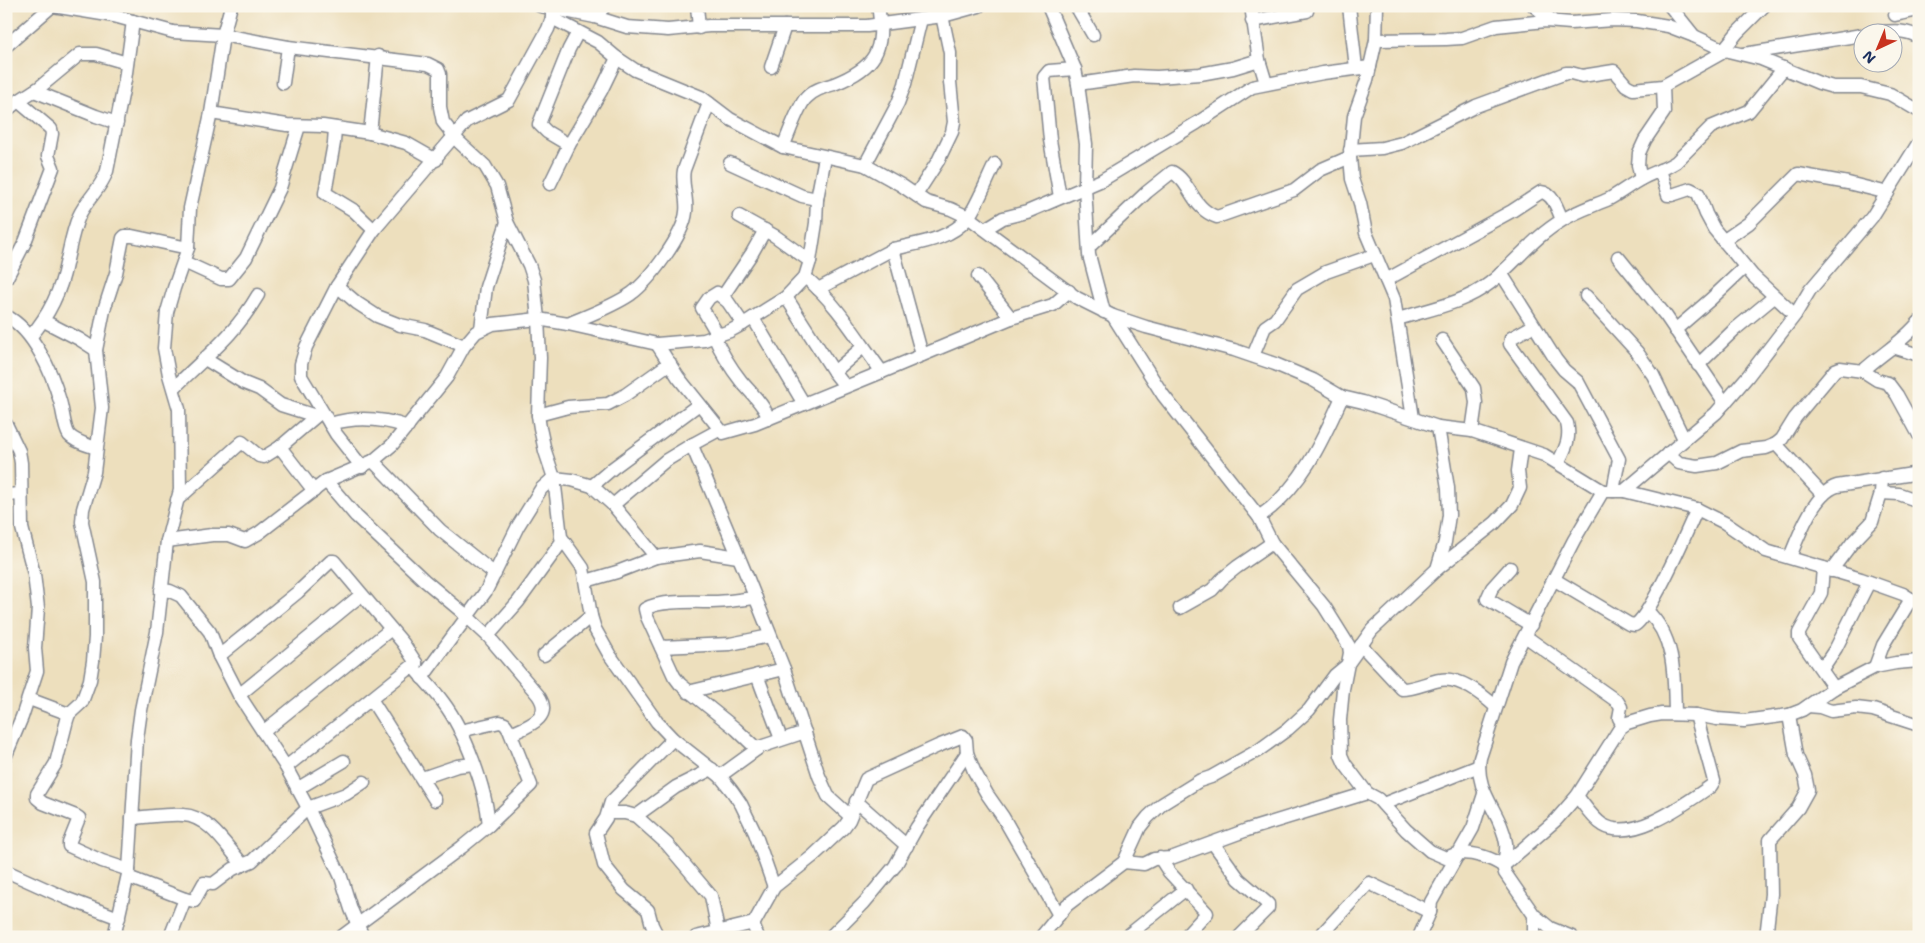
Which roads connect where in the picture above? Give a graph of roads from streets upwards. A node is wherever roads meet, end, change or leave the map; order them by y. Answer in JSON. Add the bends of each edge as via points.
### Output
{"nodes":[{"id":1,"x":52,"y":6,"type":"edge"},
{"id":2,"x":231,"y":6,"type":"edge"},
{"id":3,"x":605,"y":6,"type":"edge"},
{"id":4,"x":697,"y":6,"type":"edge"},
{"id":5,"x":878,"y":6,"type":"edge"},
{"id":6,"x":979,"y":6,"type":"edge"},
{"id":7,"x":1048,"y":6,"type":"edge"},
{"id":8,"x":1076,"y":6,"type":"edge"},
{"id":9,"x":1251,"y":6,"type":"edge"},
{"id":10,"x":1349,"y":6,"type":"edge"},
{"id":11,"x":1377,"y":6,"type":"edge"},
{"id":12,"x":1534,"y":6,"type":"edge"},
{"id":13,"x":1670,"y":6,"type":"edge"},
{"id":14,"x":1757,"y":9,"type":"edge"},
{"id":15,"x":1919,"y":10,"type":"edge"},
{"id":16,"x":548,"y":11,"type":"edge"},
{"id":17,"x":942,"y":11,"type":"edge"},
{"id":18,"x":1307,"y":11,"type":"dead end"},
{"id":19,"x":1895,"y":11,"type":"edge"},
{"id":20,"x":595,"y":17,"type":"junction"},
{"id":21,"x":921,"y":19,"type":"junction"},
{"id":22,"x":133,"y":21,"type":"junction"},
{"id":23,"x":1252,"y":21,"type":"junction"},
{"id":24,"x":1553,"y":21,"type":"junction"},
{"id":25,"x":881,"y":23,"type":"junction"},
{"id":26,"x":785,"y":26,"type":"junction"},
{"id":27,"x":699,"y":28,"type":"junction"},
{"id":28,"x":578,"y":32,"type":"junction"},
{"id":29,"x":1902,"y":32,"type":"edge"},
{"id":30,"x":223,"y":35,"type":"junction"},
{"id":31,"x":1093,"y":36,"type":"dead end"},
{"id":32,"x":1694,"y":36,"type":"junction"},
{"id":33,"x":1852,"y":37,"type":"edge"},
{"id":34,"x":1919,"y":38,"type":"edge"},
{"id":35,"x":1376,"y":40,"type":"junction"},
{"id":36,"x":6,"y":46,"type":"edge"},
{"id":37,"x":288,"y":47,"type":"junction"},
{"id":38,"x":1724,"y":50,"type":"junction"},
{"id":39,"x":1744,"y":54,"type":"junction"},
{"id":40,"x":378,"y":56,"type":"junction"},
{"id":41,"x":617,"y":58,"type":"junction"},
{"id":42,"x":1259,"y":60,"type":"junction"},
{"id":43,"x":127,"y":64,"type":"junction"},
{"id":44,"x":771,"y":67,"type":"dead end"},
{"id":45,"x":1370,"y":67,"type":"junction"},
{"id":46,"x":1075,"y":68,"type":"junction"},
{"id":47,"x":1356,"y":68,"type":"junction"},
{"id":48,"x":1784,"y":68,"type":"junction"},
{"id":49,"x":283,"y":83,"type":"dead end"},
{"id":50,"x":1266,"y":83,"type":"junction"},
{"id":51,"x":1078,"y":84,"type":"junction"},
{"id":52,"x":1663,"y":86,"type":"junction"},
{"id":53,"x":34,"y":91,"type":"junction"},
{"id":54,"x":18,"y":101,"type":"junction"},
{"id":55,"x":709,"y":103,"type":"junction"},
{"id":56,"x":6,"y":111,"type":"edge"},
{"id":57,"x":1919,"y":112,"type":"edge"},
{"id":58,"x":211,"y":113,"type":"junction"},
{"id":59,"x":117,"y":123,"type":"junction"},
{"id":60,"x":299,"y":126,"type":"junction"},
{"id":61,"x":335,"y":128,"type":"junction"},
{"id":62,"x":370,"y":133,"type":"junction"},
{"id":63,"x":454,"y":135,"type":"junction"},
{"id":64,"x":1919,"y":142,"type":"edge"},
{"id":65,"x":568,"y":145,"type":"junction"},
{"id":66,"x":783,"y":147,"type":"junction"},
{"id":67,"x":1350,"y":153,"type":"junction"},
{"id":68,"x":825,"y":157,"type":"junction"},
{"id":69,"x":436,"y":160,"type":"junction"},
{"id":70,"x":730,"y":163,"type":"dead end"},
{"id":71,"x":995,"y":164,"type":"dead end"},
{"id":72,"x":865,"y":165,"type":"junction"},
{"id":73,"x":1660,"y":170,"type":"junction"},
{"id":74,"x":1641,"y":179,"type":"junction"},
{"id":75,"x":550,"y":184,"type":"dead end"},
{"id":76,"x":1085,"y":187,"type":"junction"},
{"id":77,"x":1888,"y":193,"type":"junction"},
{"id":78,"x":916,"y":195,"type":"junction"},
{"id":79,"x":1060,"y":197,"type":"junction"},
{"id":80,"x":817,"y":199,"type":"junction"},
{"id":81,"x":738,"y":216,"type":"dead end"},
{"id":82,"x":968,"y":217,"type":"junction"},
{"id":83,"x":1562,"y":220,"type":"junction"},
{"id":84,"x":507,"y":222,"type":"junction"},
{"id":85,"x":984,"y":229,"type":"junction"},
{"id":86,"x":374,"y":230,"type":"junction"},
{"id":87,"x":765,"y":230,"type":"junction"},
{"id":88,"x":1723,"y":241,"type":"junction"},
{"id":89,"x":1089,"y":247,"type":"junction"},
{"id":90,"x":188,"y":248,"type":"junction"},
{"id":91,"x":893,"y":249,"type":"junction"},
{"id":92,"x":1374,"y":255,"type":"junction"},
{"id":93,"x":1618,"y":257,"type":"dead end"},
{"id":94,"x":810,"y":261,"type":"junction"},
{"id":95,"x":184,"y":262,"type":"junction"},
{"id":96,"x":1745,"y":267,"type":"junction"},
{"id":97,"x":1502,"y":273,"type":"junction"},
{"id":98,"x":978,"y":276,"type":"dead end"},
{"id":99,"x":805,"y":277,"type":"junction"},
{"id":100,"x":6,"y":279,"type":"edge"},
{"id":101,"x":1386,"y":280,"type":"junction"},
{"id":102,"x":337,"y":286,"type":"junction"},
{"id":103,"x":818,"y":289,"type":"junction"},
{"id":104,"x":1069,"y":291,"type":"junction"},
{"id":105,"x":258,"y":295,"type":"dead end"},
{"id":106,"x":724,"y":296,"type":"junction"},
{"id":107,"x":1586,"y":296,"type":"dead end"},
{"id":108,"x":786,"y":297,"type":"junction"},
{"id":109,"x":1774,"y":297,"type":"junction"},
{"id":110,"x":1109,"y":314,"type":"junction"},
{"id":111,"x":1795,"y":314,"type":"junction"},
{"id":112,"x":7,"y":318,"type":"edge"},
{"id":113,"x":1011,"y":318,"type":"junction"},
{"id":114,"x":538,"y":319,"type":"junction"},
{"id":115,"x":1398,"y":319,"type":"junction"},
{"id":116,"x":748,"y":321,"type":"junction"},
{"id":117,"x":44,"y":322,"type":"junction"},
{"id":118,"x":1919,"y":322,"type":"edge"},
{"id":119,"x":568,"y":324,"type":"junction"},
{"id":120,"x":1533,"y":326,"type":"junction"},
{"id":121,"x":481,"y":329,"type":"junction"},
{"id":122,"x":1675,"y":330,"type":"junction"},
{"id":123,"x":31,"y":336,"type":"junction"},
{"id":124,"x":716,"y":336,"type":"junction"},
{"id":125,"x":1442,"y":340,"type":"dead end"},
{"id":126,"x":657,"y":344,"type":"junction"},
{"id":127,"x":464,"y":346,"type":"junction"},
{"id":128,"x":863,"y":347,"type":"junction"},
{"id":129,"x":1893,"y":347,"type":"junction"},
{"id":130,"x":96,"y":350,"type":"junction"},
{"id":131,"x":922,"y":355,"type":"junction"},
{"id":132,"x":1919,"y":355,"type":"edge"},
{"id":133,"x":1253,"y":356,"type":"junction"},
{"id":134,"x":206,"y":359,"type":"junction"},
{"id":135,"x":670,"y":363,"type":"junction"},
{"id":136,"x":1698,"y":365,"type":"junction"},
{"id":137,"x":1863,"y":371,"type":"junction"},
{"id":138,"x":834,"y":372,"type":"junction"},
{"id":139,"x":882,"y":372,"type":"junction"},
{"id":140,"x":846,"y":386,"type":"junction"},
{"id":141,"x":174,"y":388,"type":"junction"},
{"id":142,"x":1342,"y":397,"type":"junction"},
{"id":143,"x":1725,"y":403,"type":"junction"},
{"id":144,"x":804,"y":404,"type":"junction"},
{"id":145,"x":698,"y":405,"type":"junction"},
{"id":146,"x":319,"y":413,"type":"junction"},
{"id":147,"x":538,"y":414,"type":"junction"},
{"id":148,"x":1413,"y":418,"type":"junction"},
{"id":149,"x":768,"y":419,"type":"junction"},
{"id":150,"x":6,"y":424,"type":"edge"},
{"id":151,"x":330,"y":424,"type":"junction"},
{"id":152,"x":408,"y":427,"type":"junction"},
{"id":153,"x":1438,"y":427,"type":"junction"},
{"id":154,"x":720,"y":430,"type":"junction"},
{"id":155,"x":1472,"y":430,"type":"junction"},
{"id":156,"x":1919,"y":435,"type":"edge"},
{"id":157,"x":1684,"y":439,"type":"junction"},
{"id":158,"x":693,"y":444,"type":"junction"},
{"id":159,"x":1776,"y":444,"type":"junction"},
{"id":160,"x":280,"y":447,"type":"junction"},
{"id":161,"x":96,"y":448,"type":"junction"},
{"id":162,"x":1521,"y":449,"type":"junction"},
{"id":163,"x":1668,"y":453,"type":"junction"},
{"id":164,"x":1558,"y":463,"type":"junction"},
{"id":165,"x":367,"y":464,"type":"junction"},
{"id":166,"x":1919,"y":473,"type":"edge"},
{"id":167,"x":554,"y":478,"type":"junction"},
{"id":168,"x":1882,"y":478,"type":"junction"},
{"id":169,"x":326,"y":481,"type":"junction"},
{"id":170,"x":592,"y":486,"type":"junction"},
{"id":171,"x":314,"y":491,"type":"junction"},
{"id":172,"x":1613,"y":491,"type":"junction"},
{"id":173,"x":1881,"y":493,"type":"junction"},
{"id":174,"x":21,"y":494,"type":"junction"},
{"id":175,"x":6,"y":495,"type":"edge"},
{"id":176,"x":1823,"y":495,"type":"junction"},
{"id":177,"x":177,"y":500,"type":"junction"},
{"id":178,"x":1919,"y":500,"type":"edge"},
{"id":179,"x":612,"y":505,"type":"junction"},
{"id":180,"x":1698,"y":509,"type":"junction"},
{"id":181,"x":1260,"y":517,"type":"junction"},
{"id":182,"x":562,"y":540,"type":"junction"},
{"id":183,"x":168,"y":541,"type":"junction"},
{"id":184,"x":1272,"y":543,"type":"junction"},
{"id":185,"x":656,"y":557,"type":"junction"},
{"id":186,"x":738,"y":557,"type":"junction"},
{"id":187,"x":1790,"y":557,"type":"junction"},
{"id":188,"x":1510,"y":568,"type":"dead end"},
{"id":189,"x":1437,"y":569,"type":"junction"},
{"id":190,"x":1827,"y":569,"type":"junction"},
{"id":191,"x":495,"y":574,"type":"junction"},
{"id":192,"x":1555,"y":580,"type":"junction"},
{"id":193,"x":586,"y":581,"type":"junction"},
{"id":194,"x":1869,"y":582,"type":"junction"},
{"id":195,"x":161,"y":590,"type":"junction"},
{"id":196,"x":362,"y":595,"type":"junction"},
{"id":197,"x":756,"y":598,"type":"junction"},
{"id":198,"x":1915,"y":601,"type":"edge"},
{"id":199,"x":1180,"y":608,"type":"dead end"},
{"id":200,"x":1647,"y":611,"type":"junction"},
{"id":201,"x":467,"y":616,"type":"junction"},
{"id":202,"x":591,"y":616,"type":"junction"},
{"id":203,"x":391,"y":629,"type":"junction"},
{"id":204,"x":1528,"y":631,"type":"junction"},
{"id":205,"x":488,"y":636,"type":"junction"},
{"id":206,"x":770,"y":636,"type":"junction"},
{"id":207,"x":1361,"y":645,"type":"junction"},
{"id":208,"x":661,"y":647,"type":"junction"},
{"id":209,"x":219,"y":656,"type":"junction"},
{"id":210,"x":544,"y":656,"type":"dead end"},
{"id":211,"x":1919,"y":661,"type":"edge"},
{"id":212,"x":416,"y":663,"type":"junction"},
{"id":213,"x":1347,"y":665,"type":"junction"},
{"id":214,"x":1875,"y":667,"type":"junction"},
{"id":215,"x":1822,"y":668,"type":"junction"},
{"id":216,"x":784,"y":669,"type":"junction"},
{"id":217,"x":757,"y":675,"type":"junction"},
{"id":218,"x":422,"y":678,"type":"junction"},
{"id":219,"x":1834,"y":688,"type":"junction"},
{"id":220,"x":688,"y":692,"type":"junction"},
{"id":221,"x":239,"y":695,"type":"junction"},
{"id":222,"x":29,"y":699,"type":"junction"},
{"id":223,"x":371,"y":699,"type":"junction"},
{"id":224,"x":1808,"y":706,"type":"junction"},
{"id":225,"x":1496,"y":707,"type":"junction"},
{"id":226,"x":69,"y":714,"type":"junction"},
{"id":227,"x":1675,"y":714,"type":"junction"},
{"id":228,"x":1696,"y":715,"type":"junction"},
{"id":229,"x":1789,"y":715,"type":"junction"},
{"id":230,"x":1623,"y":725,"type":"junction"},
{"id":231,"x":1919,"y":725,"type":"edge"},
{"id":232,"x":460,"y":731,"type":"junction"},
{"id":233,"x":263,"y":732,"type":"junction"},
{"id":234,"x":805,"y":732,"type":"junction"},
{"id":235,"x":511,"y":734,"type":"junction"},
{"id":236,"x":673,"y":739,"type":"junction"},
{"id":237,"x":781,"y":739,"type":"junction"},
{"id":238,"x":757,"y":750,"type":"junction"},
{"id":239,"x":967,"y":753,"type":"junction"},
{"id":240,"x":6,"y":755,"type":"edge"},
{"id":241,"x":344,"y":761,"type":"dead end"},
{"id":242,"x":473,"y":764,"type":"junction"},
{"id":243,"x":286,"y":766,"type":"junction"},
{"id":244,"x":1479,"y":766,"type":"junction"},
{"id":245,"x":716,"y":772,"type":"junction"},
{"id":246,"x":422,"y":778,"type":"junction"},
{"id":247,"x":364,"y":782,"type":"dead end"},
{"id":248,"x":298,"y":789,"type":"junction"},
{"id":249,"x":1367,"y":792,"type":"junction"},
{"id":250,"x":1484,"y":794,"type":"junction"},
{"id":251,"x":1577,"y":796,"type":"junction"},
{"id":252,"x":435,"y":800,"type":"dead end"},
{"id":253,"x":856,"y":801,"type":"junction"},
{"id":254,"x":1383,"y":804,"type":"junction"},
{"id":255,"x":308,"y":808,"type":"junction"},
{"id":256,"x":608,"y":812,"type":"junction"},
{"id":257,"x":636,"y":816,"type":"junction"},
{"id":258,"x":850,"y":816,"type":"junction"},
{"id":259,"x":132,"y":818,"type":"junction"},
{"id":260,"x":489,"y":825,"type":"junction"},
{"id":261,"x":1213,"y":843,"type":"junction"},
{"id":262,"x":907,"y":846,"type":"junction"},
{"id":263,"x":1460,"y":852,"type":"junction"},
{"id":264,"x":1160,"y":858,"type":"junction"},
{"id":265,"x":1124,"y":862,"type":"junction"},
{"id":266,"x":243,"y":865,"type":"junction"},
{"id":267,"x":1503,"y":866,"type":"junction"},
{"id":268,"x":6,"y":871,"type":"edge"},
{"id":269,"x":129,"y":874,"type":"junction"},
{"id":270,"x":774,"y":887,"type":"junction"},
{"id":271,"x":1186,"y":889,"type":"junction"},
{"id":272,"x":185,"y":899,"type":"junction"},
{"id":273,"x":1430,"y":912,"type":"junction"},
{"id":274,"x":1534,"y":915,"type":"junction"},
{"id":275,"x":119,"y":918,"type":"junction"},
{"id":276,"x":754,"y":922,"type":"junction"},
{"id":277,"x":1055,"y":926,"type":"edge"},
{"id":278,"x":360,"y":931,"type":"edge"},
{"id":279,"x":718,"y":931,"type":"junction"},
{"id":280,"x":114,"y":937,"type":"edge"},
{"id":281,"x":170,"y":937,"type":"edge"},
{"id":282,"x":341,"y":937,"type":"edge"},
{"id":283,"x":658,"y":937,"type":"edge"},
{"id":284,"x":696,"y":937,"type":"edge"},
{"id":285,"x":758,"y":937,"type":"edge"},
{"id":286,"x":830,"y":937,"type":"edge"},
{"id":287,"x":1041,"y":937,"type":"edge"},
{"id":288,"x":1126,"y":937,"type":"edge"},
{"id":289,"x":1185,"y":937,"type":"edge"},
{"id":290,"x":1239,"y":937,"type":"edge"},
{"id":291,"x":1319,"y":937,"type":"edge"},
{"id":292,"x":1419,"y":937,"type":"edge"},
{"id":293,"x":1534,"y":937,"type":"edge"},
{"id":294,"x":1572,"y":937,"type":"edge"},
{"id":295,"x":1766,"y":937,"type":"edge"}],
"edges":[{"from":1,"to":22,"type":"street"},
{"from":1,"to":36,"type":"street"},
{"from":2,"to":30,"type":"street"},
{"from":3,"to":20,"type":"street"},
{"from":4,"to":27,"type":"street"},
{"from":5,"to":25,"type":"street"},
{"from":6,"to":17,"type":"street"},
{"from":7,"to":46,"type":"street"},
{"from":8,"to":31,"type":"street"},
{"from":9,"to":23,"type":"street"},
{"from":10,"to":47,"type":"street"},
{"from":11,"to":35,"type":"street"},
{"from":12,"to":24,"type":"street"},
{"from":13,"to":32,"type":"street"},
{"from":14,"to":38,"type":"street"},
{"from":15,"to":19,"type":"street"},
{"from":16,"to":20,"type":"street"},
{"from":16,"to":28,"type":"street"},
{"from":16,"to":63,"type":"street","via":[[548,29],[509,100],[467,122]]},
{"from":17,"to":21,"type":"street"},
{"from":17,"to":78,"type":"street","via":[[950,53],[953,127],[938,161]]},
{"from":18,"to":23,"type":"street"},
{"from":20,"to":27,"type":"street","via":[[650,30]]},
{"from":21,"to":25,"type":"street"},
{"from":21,"to":72,"type":"street","via":[[898,103]]},
{"from":22,"to":30,"type":"street","via":[[173,32]]},
{"from":22,"to":43,"type":"street"},
{"from":23,"to":42,"type":"street"},
{"from":24,"to":32,"type":"street","via":[[1571,24],[1613,20],[1637,22],[1668,26]]},
{"from":24,"to":35,"type":"street","via":[[1496,26],[1462,38]]},
{"from":25,"to":26,"type":"street","via":[[867,26]]},
{"from":25,"to":66,"type":"street","via":[[880,45],[871,61],[847,78],[805,98]]},
{"from":26,"to":27,"type":"street"},
{"from":26,"to":44,"type":"street"},
{"from":28,"to":41,"type":"street","via":[[598,42]]},
{"from":28,"to":65,"type":"street","via":[[538,124]]},
{"from":29,"to":34,"type":"street"},
{"from":30,"to":37,"type":"street"},
{"from":30,"to":58,"type":"street"},
{"from":32,"to":38,"type":"street"},
{"from":33,"to":39,"type":"street"},
{"from":35,"to":45,"type":"street"},
{"from":37,"to":40,"type":"street"},
{"from":37,"to":49,"type":"street"},
{"from":38,"to":39,"type":"street"},
{"from":38,"to":52,"type":"street"},
{"from":39,"to":48,"type":"street"},
{"from":40,"to":62,"type":"street"},
{"from":40,"to":63,"type":"street","via":[[428,64],[439,70],[442,119]]},
{"from":41,"to":55,"type":"street","via":[[635,70],[695,94]]},
{"from":41,"to":65,"type":"street"},
{"from":42,"to":50,"type":"street"},
{"from":42,"to":51,"type":"street","via":[[1200,74],[1134,76]]},
{"from":43,"to":53,"type":"street","via":[[96,54],[80,54]]},
{"from":43,"to":59,"type":"street"},
{"from":45,"to":47,"type":"street"},
{"from":45,"to":67,"type":"street","via":[[1354,116]]},
{"from":46,"to":51,"type":"street"},
{"from":46,"to":79,"type":"street","via":[[1049,71],[1044,77]]},
{"from":47,"to":50,"type":"street"},
{"from":48,"to":57,"type":"street","via":[[1833,87],[1861,87],[1890,94]]},
{"from":48,"to":73,"type":"street","via":[[1749,112],[1711,127],[1676,162]]},
{"from":50,"to":76,"type":"street","via":[[1252,87],[1131,164]]},
{"from":51,"to":76,"type":"street","via":[[1086,144]]},
{"from":52,"to":67,"type":"street","via":[[1633,89],[1614,71],[1582,76],[1566,73],[1476,106],[1402,143]]},
{"from":52,"to":74,"type":"street","via":[[1664,112],[1638,157]]},
{"from":53,"to":54,"type":"street"},
{"from":53,"to":59,"type":"street"},
{"from":54,"to":56,"type":"street"},
{"from":54,"to":100,"type":"street","via":[[51,129],[48,156],[54,168],[25,242]]},
{"from":55,"to":66,"type":"street","via":[[730,119]]},
{"from":55,"to":119,"type":"street","via":[[684,170],[686,212],[671,247],[632,294]]},
{"from":58,"to":60,"type":"street"},
{"from":58,"to":90,"type":"street","via":[[190,208]]},
{"from":59,"to":117,"type":"street","via":[[105,177],[80,214],[67,251],[64,272]]},
{"from":60,"to":61,"type":"street"},
{"from":60,"to":95,"type":"street","via":[[280,188],[246,258],[234,275],[220,279]]},
{"from":61,"to":62,"type":"street"},
{"from":61,"to":86,"type":"street","via":[[325,193],[353,210]]},
{"from":62,"to":69,"type":"street","via":[[406,143]]},
{"from":63,"to":69,"type":"street"},
{"from":63,"to":84,"type":"street","via":[[490,173]]},
{"from":64,"to":77,"type":"street"},
{"from":65,"to":75,"type":"street"},
{"from":66,"to":68,"type":"street"},
{"from":67,"to":89,"type":"street","via":[[1294,190],[1217,217],[1202,209],[1172,172]]},
{"from":67,"to":92,"type":"street","via":[[1352,179]]},
{"from":68,"to":72,"type":"street"},
{"from":68,"to":80,"type":"street"},
{"from":69,"to":86,"type":"street"},
{"from":70,"to":80,"type":"street","via":[[802,196]]},
{"from":71,"to":82,"type":"street"},
{"from":72,"to":78,"type":"street"},
{"from":73,"to":74,"type":"street"},
{"from":73,"to":88,"type":"street","via":[[1668,195],[1690,189],[1698,193],[1709,223]]},
{"from":74,"to":83,"type":"street","via":[[1608,199]]},
{"from":76,"to":79,"type":"street"},
{"from":76,"to":89,"type":"street"},
{"from":77,"to":88,"type":"street","via":[[1798,174],[1749,223]]},
{"from":77,"to":111,"type":"street","via":[[1872,217],[1810,290]]},
{"from":78,"to":82,"type":"street","via":[[930,204]]},
{"from":79,"to":85,"type":"street","via":[[1028,212],[1003,218]]},
{"from":80,"to":94,"type":"street"},
{"from":81,"to":87,"type":"street"},
{"from":82,"to":85,"type":"street"},
{"from":82,"to":91,"type":"street","via":[[936,238]]},
{"from":83,"to":97,"type":"street"},
{"from":83,"to":101,"type":"street","via":[[1551,198],[1541,192]]},
{"from":84,"to":114,"type":"street","via":[[534,280]]},
{"from":84,"to":121,"type":"street","via":[[486,287]]},
{"from":85,"to":104,"type":"street"},
{"from":86,"to":102,"type":"street"},
{"from":87,"to":94,"type":"street"},
{"from":87,"to":106,"type":"street"},
{"from":88,"to":96,"type":"street"},
{"from":89,"to":110,"type":"street","via":[[1091,266]]},
{"from":90,"to":95,"type":"street"},
{"from":90,"to":130,"type":"street","via":[[124,236]]},
{"from":91,"to":103,"type":"street"},
{"from":91,"to":131,"type":"street"},
{"from":92,"to":101,"type":"street"},
{"from":92,"to":133,"type":"street","via":[[1326,272],[1297,288],[1275,320],[1265,327]]},
{"from":93,"to":122,"type":"street"},
{"from":94,"to":99,"type":"street"},
{"from":95,"to":141,"type":"street","via":[[167,312],[165,331],[164,356]]},
{"from":96,"to":109,"type":"street"},
{"from":96,"to":122,"type":"street"},
{"from":97,"to":115,"type":"street","via":[[1468,297]]},
{"from":97,"to":120,"type":"street"},
{"from":98,"to":113,"type":"street"},
{"from":99,"to":103,"type":"street"},
{"from":99,"to":108,"type":"street"},
{"from":101,"to":115,"type":"street"},
{"from":102,"to":127,"type":"street","via":[[377,316],[426,330]]},
{"from":102,"to":146,"type":"street","via":[[306,347],[301,364],[301,376]]},
{"from":103,"to":128,"type":"street"},
{"from":104,"to":110,"type":"street"},
{"from":104,"to":113,"type":"street","via":[[1053,305]]},
{"from":105,"to":134,"type":"street","via":[[238,326]]},
{"from":106,"to":116,"type":"street"},
{"from":106,"to":124,"type":"street","via":[[718,292],[702,306]]},
{"from":107,"to":157,"type":"street","via":[[1637,352],[1653,375]]},
{"from":108,"to":116,"type":"street"},
{"from":108,"to":138,"type":"street"},
{"from":109,"to":111,"type":"street"},
{"from":109,"to":136,"type":"street"},
{"from":110,"to":133,"type":"street"},
{"from":110,"to":181,"type":"street","via":[[1163,395]]},
{"from":111,"to":143,"type":"street"},
{"from":112,"to":123,"type":"street"},
{"from":113,"to":131,"type":"street"},
{"from":114,"to":119,"type":"street"},
{"from":114,"to":121,"type":"street","via":[[493,324]]},
{"from":114,"to":147,"type":"street"},
{"from":115,"to":148,"type":"street"},
{"from":116,"to":124,"type":"street"},
{"from":116,"to":144,"type":"street"},
{"from":117,"to":123,"type":"street"},
{"from":117,"to":130,"type":"street"},
{"from":118,"to":129,"type":"street"},
{"from":119,"to":126,"type":"street"},
{"from":120,"to":164,"type":"street","via":[[1511,338],[1510,344],[1567,423],[1569,439]]},
{"from":120,"to":172,"type":"street","via":[[1561,368],[1578,382],[1619,459]]},
{"from":121,"to":127,"type":"street"},
{"from":122,"to":136,"type":"street"},
{"from":123,"to":161,"type":"street","via":[[52,379],[68,433]]},
{"from":124,"to":126,"type":"street","via":[[692,342]]},
{"from":124,"to":149,"type":"street","via":[[733,370]]},
{"from":125,"to":155,"type":"street","via":[[1474,388],[1476,403]]},
{"from":126,"to":135,"type":"street"},
{"from":127,"to":152,"type":"street","via":[[447,378]]},
{"from":128,"to":138,"type":"street"},
{"from":128,"to":139,"type":"street"},
{"from":129,"to":132,"type":"street"},
{"from":129,"to":137,"type":"street"},
{"from":130,"to":161,"type":"street","via":[[102,401]]},
{"from":131,"to":139,"type":"street"},
{"from":133,"to":142,"type":"street","via":[[1293,370]]},
{"from":134,"to":141,"type":"street"},
{"from":134,"to":146,"type":"street","via":[[281,405]]},
{"from":135,"to":145,"type":"street"},
{"from":135,"to":147,"type":"street","via":[[608,404],[568,406]]},
{"from":136,"to":143,"type":"street"},
{"from":137,"to":156,"type":"street","via":[[1888,383]]},
{"from":137,"to":159,"type":"street","via":[[1835,370]]},
{"from":138,"to":140,"type":"street"},
{"from":139,"to":140,"type":"street"},
{"from":140,"to":144,"type":"street"},
{"from":141,"to":177,"type":"street","via":[[180,428],[180,490]]},
{"from":142,"to":148,"type":"street"},
{"from":142,"to":181,"type":"street","via":[[1307,468]]},
{"from":143,"to":157,"type":"street"},
{"from":144,"to":149,"type":"street"},
{"from":145,"to":154,"type":"street"},
{"from":145,"to":170,"type":"street"},
{"from":146,"to":151,"type":"street"},
{"from":146,"to":160,"type":"street"},
{"from":147,"to":167,"type":"street"},
{"from":148,"to":153,"type":"street"},
{"from":149,"to":154,"type":"street","via":[[723,433]]},
{"from":150,"to":174,"type":"street","via":[[19,451]]},
{"from":151,"to":152,"type":"street","via":[[373,419]]},
{"from":151,"to":165,"type":"street"},
{"from":152,"to":165,"type":"street","via":[[392,445]]},
{"from":153,"to":155,"type":"street"},
{"from":153,"to":189,"type":"street","via":[[1449,515]]},
{"from":154,"to":158,"type":"street"},
{"from":155,"to":162,"type":"street"},
{"from":157,"to":163,"type":"street"},
{"from":158,"to":179,"type":"street","via":[[665,461]]},
{"from":158,"to":186,"type":"street"},
{"from":159,"to":163,"type":"street","via":[[1742,452],[1717,464],[1697,466],[1679,463]]},
{"from":159,"to":176,"type":"street"},
{"from":160,"to":171,"type":"street"},
{"from":160,"to":177,"type":"street","via":[[264,457],[243,442]]},
{"from":161,"to":226,"type":"street","via":[[82,522],[95,582],[94,661],[82,702]]},
{"from":162,"to":164,"type":"street"},
{"from":162,"to":189,"type":"street","via":[[1520,488],[1512,505],[1495,523]]},
{"from":163,"to":172,"type":"street"},
{"from":164,"to":172,"type":"street"},
{"from":165,"to":169,"type":"street"},
{"from":165,"to":191,"type":"street"},
{"from":166,"to":168,"type":"street"},
{"from":167,"to":170,"type":"street"},
{"from":167,"to":182,"type":"street"},
{"from":167,"to":191,"type":"street","via":[[544,485],[529,508]]},
{"from":168,"to":173,"type":"street"},
{"from":168,"to":176,"type":"street","via":[[1837,486]]},
{"from":169,"to":171,"type":"street"},
{"from":169,"to":201,"type":"street","via":[[356,516]]},
{"from":170,"to":179,"type":"street"},
{"from":171,"to":183,"type":"street","via":[[259,534],[245,541],[229,535]]},
{"from":172,"to":180,"type":"street"},
{"from":172,"to":192,"type":"street","via":[[1574,540]]},
{"from":173,"to":178,"type":"street"},
{"from":173,"to":190,"type":"street","via":[[1872,522]]},
{"from":174,"to":175,"type":"street"},
{"from":174,"to":222,"type":"street","via":[[22,528],[34,574],[38,608],[37,671]]},
{"from":176,"to":187,"type":"street","via":[[1803,526]]},
{"from":177,"to":183,"type":"street"},
{"from":179,"to":185,"type":"street"},
{"from":180,"to":187,"type":"street","via":[[1759,547]]},
{"from":180,"to":200,"type":"street"},
{"from":181,"to":184,"type":"street"},
{"from":182,"to":193,"type":"street","via":[[583,568]]},
{"from":182,"to":205,"type":"street","via":[[514,607]]},
{"from":183,"to":195,"type":"street"},
{"from":184,"to":199,"type":"street","via":[[1237,567],[1212,590]]},
{"from":184,"to":213,"type":"street","via":[[1324,606],[1350,649]]},
{"from":185,"to":186,"type":"street","via":[[700,551]]},
{"from":185,"to":193,"type":"street"},
{"from":186,"to":197,"type":"street"},
{"from":187,"to":190,"type":"street"},
{"from":188,"to":204,"type":"street","via":[[1492,588],[1487,599]]},
{"from":189,"to":207,"type":"street","via":[[1372,630]]},
{"from":190,"to":194,"type":"street"},
{"from":190,"to":215,"type":"street","via":[[1821,592],[1799,633],[1801,641]]},
{"from":191,"to":201,"type":"street"},
{"from":192,"to":200,"type":"street","via":[[1629,624],[1640,622]]},
{"from":192,"to":204,"type":"street"},
{"from":193,"to":202,"type":"street"},
{"from":194,"to":198,"type":"street"},
{"from":194,"to":215,"type":"street","via":[[1836,648]]},
{"from":195,"to":209,"type":"street","via":[[178,594],[189,605],[210,632]]},
{"from":195,"to":259,"type":"street","via":[[157,632],[137,739]]},
{"from":196,"to":203,"type":"street"},
{"from":196,"to":209,"type":"street","via":[[331,561]]},
{"from":196,"to":221,"type":"street"},
{"from":197,"to":206,"type":"street"},
{"from":197,"to":208,"type":"street","via":[[646,607],[647,617]]},
{"from":198,"to":214,"type":"street","via":[[1883,645]]},
{"from":200,"to":227,"type":"street","via":[[1658,623],[1668,644]]},
{"from":201,"to":205,"type":"street"},
{"from":201,"to":218,"type":"street"},
{"from":202,"to":210,"type":"street"},
{"from":202,"to":236,"type":"street","via":[[609,654]]},
{"from":203,"to":212,"type":"street"},
{"from":203,"to":233,"type":"street"},
{"from":204,"to":225,"type":"street","via":[[1511,662]]},
{"from":204,"to":230,"type":"street","via":[[1618,702]]},
{"from":205,"to":235,"type":"street","via":[[542,703],[539,719]]},
{"from":206,"to":208,"type":"street","via":[[730,644]]},
{"from":206,"to":216,"type":"street"},
{"from":207,"to":213,"type":"street"},
{"from":207,"to":225,"type":"street","via":[[1402,689],[1443,679],[1452,680],[1472,688]]},
{"from":208,"to":220,"type":"street","via":[[677,680]]},
{"from":209,"to":221,"type":"street"},
{"from":211,"to":214,"type":"street"},
{"from":212,"to":218,"type":"street","via":[[415,669]]},
{"from":212,"to":223,"type":"street"},
{"from":213,"to":249,"type":"street","via":[[1340,720],[1341,755]]},
{"from":213,"to":265,"type":"street","via":[[1335,675],[1309,710],[1275,739],[1162,804],[1140,827]]},
{"from":214,"to":219,"type":"street"},
{"from":215,"to":219,"type":"street"},
{"from":216,"to":217,"type":"street"},
{"from":216,"to":234,"type":"street"},
{"from":217,"to":220,"type":"street"},
{"from":217,"to":237,"type":"street"},
{"from":218,"to":232,"type":"street","via":[[443,702]]},
{"from":219,"to":224,"type":"street"},
{"from":220,"to":238,"type":"street","via":[[736,729]]},
{"from":221,"to":233,"type":"street"},
{"from":222,"to":226,"type":"street"},
{"from":222,"to":240,"type":"street"},
{"from":223,"to":243,"type":"street"},
{"from":223,"to":246,"type":"street"},
{"from":224,"to":229,"type":"street"},
{"from":224,"to":231,"type":"street","via":[[1831,711],[1873,710]]},
{"from":225,"to":244,"type":"street"},
{"from":226,"to":269,"type":"street","via":[[56,763],[38,790],[37,798],[79,818],[68,843],[70,848]]},
{"from":227,"to":228,"type":"street"},
{"from":227,"to":230,"type":"street","via":[[1650,716]]},
{"from":228,"to":229,"type":"street","via":[[1744,721]]},
{"from":228,"to":251,"type":"street","via":[[1714,781],[1711,786],[1657,819],[1622,830],[1605,826],[1595,819]]},
{"from":229,"to":295,"type":"street","via":[[1796,755],[1808,790],[1798,808],[1770,840],[1771,894]]},
{"from":230,"to":251,"type":"street"},
{"from":232,"to":235,"type":"street","via":[[501,722]]},
{"from":232,"to":242,"type":"street"},
{"from":233,"to":243,"type":"street"},
{"from":234,"to":237,"type":"street"},
{"from":234,"to":258,"type":"street","via":[[810,755],[826,792]]},
{"from":235,"to":260,"type":"street","via":[[531,785]]},
{"from":236,"to":245,"type":"street"},
{"from":236,"to":256,"type":"street","via":[[611,802]]},
{"from":237,"to":238,"type":"street"},
{"from":238,"to":245,"type":"street"},
{"from":239,"to":253,"type":"street","via":[[963,736],[938,746],[866,779]]},
{"from":239,"to":262,"type":"street"},
{"from":239,"to":277,"type":"street","via":[[979,781],[1003,817]]},
{"from":241,"to":248,"type":"street"},
{"from":242,"to":246,"type":"street"},
{"from":242,"to":260,"type":"street","via":[[485,798]]},
{"from":243,"to":248,"type":"street"},
{"from":244,"to":250,"type":"street"},
{"from":244,"to":254,"type":"street"},
{"from":245,"to":257,"type":"street","via":[[673,789]]},
{"from":245,"to":270,"type":"street","via":[[741,804]]},
{"from":246,"to":252,"type":"street"},
{"from":247,"to":255,"type":"street","via":[[346,794]]},
{"from":248,"to":255,"type":"street"},
{"from":249,"to":254,"type":"street"},
{"from":249,"to":261,"type":"street"},
{"from":250,"to":263,"type":"street","via":[[1474,828]]},
{"from":250,"to":267,"type":"street","via":[[1507,845]]},
{"from":251,"to":267,"type":"street","via":[[1550,826]]},
{"from":253,"to":258,"type":"street"},
{"from":253,"to":262,"type":"street"},
{"from":254,"to":263,"type":"street","via":[[1430,851],[1446,858]]},
{"from":255,"to":266,"type":"street","via":[[257,857]]},
{"from":255,"to":278,"type":"street","via":[[341,877]]},
{"from":256,"to":257,"type":"street"},
{"from":256,"to":283,"type":"street","via":[[596,832],[604,864],[624,890],[648,910]]},
{"from":257,"to":279,"type":"street","via":[[667,844],[710,895]]},
{"from":258,"to":270,"type":"street","via":[[844,827]]},
{"from":259,"to":266,"type":"street","via":[[179,815],[198,819]]},
{"from":259,"to":269,"type":"street"},
{"from":260,"to":278,"type":"street"},
{"from":261,"to":264,"type":"street","via":[[1171,858]]},
{"from":261,"to":290,"type":"street","via":[[1239,879],[1268,904],[1268,908]]},
{"from":262,"to":286,"type":"street","via":[[873,892]]},
{"from":263,"to":267,"type":"street","via":[[1490,858]]},
{"from":263,"to":273,"type":"street","via":[[1431,902]]},
{"from":264,"to":265,"type":"street","via":[[1144,864]]},
{"from":264,"to":271,"type":"street"},
{"from":265,"to":277,"type":"street","via":[[1067,905]]},
{"from":266,"to":272,"type":"street","via":[[213,884],[204,883],[194,901]]},
{"from":267,"to":274,"type":"street","via":[[1504,873]]},
{"from":268,"to":275,"type":"street"},
{"from":269,"to":272,"type":"street"},
{"from":269,"to":275,"type":"street"},
{"from":270,"to":276,"type":"street"},
{"from":271,"to":288,"type":"street"},
{"from":271,"to":289,"type":"street","via":[[1208,912]]},
{"from":272,"to":281,"type":"street"},
{"from":273,"to":291,"type":"street","via":[[1369,883]]},
{"from":273,"to":292,"type":"street"},
{"from":274,"to":293,"type":"street"},
{"from":274,"to":294,"type":"street","via":[[1550,928]]},
{"from":275,"to":280,"type":"street"},
{"from":276,"to":279,"type":"street"},
{"from":276,"to":285,"type":"street"},
{"from":277,"to":287,"type":"street"},
{"from":278,"to":282,"type":"street"},
{"from":279,"to":284,"type":"street"}]}
